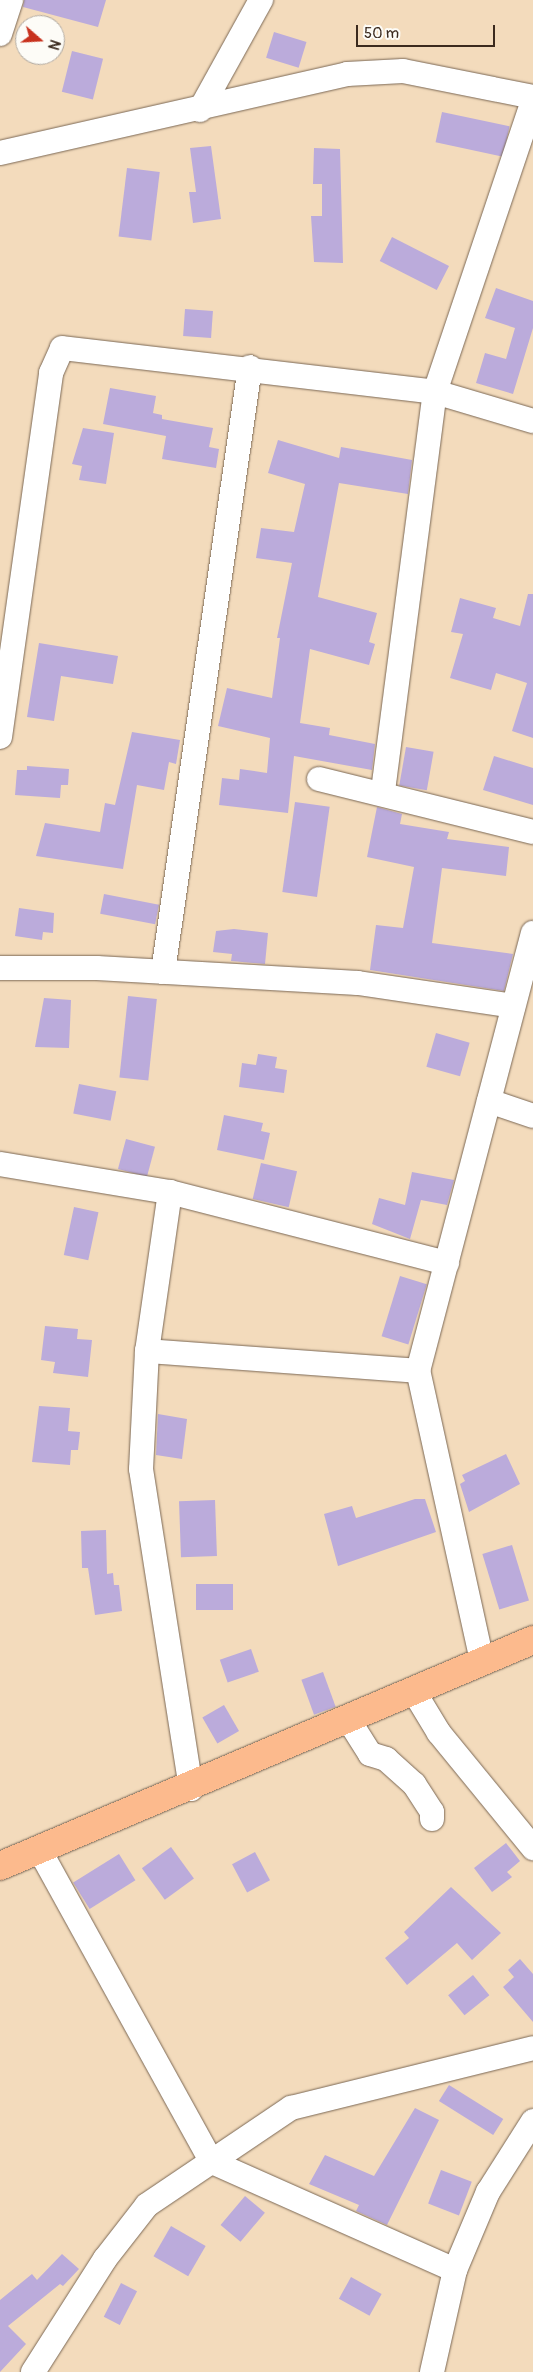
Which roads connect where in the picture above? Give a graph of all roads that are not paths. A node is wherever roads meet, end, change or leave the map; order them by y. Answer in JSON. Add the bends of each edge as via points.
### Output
{"nodes":[{"id":1,"x":11,"y":0,"type":"edge"},
{"id":2,"x":261,"y":0,"type":"edge"},
{"id":3,"x":0,"y":34,"type":"edge"},
{"id":4,"x":533,"y":97,"type":"edge"},
{"id":5,"x":533,"y":101,"type":"edge"},
{"id":6,"x":200,"y":110,"type":"junction"},
{"id":7,"x":34,"y":148,"type":"junction"},
{"id":8,"x":0,"y":153,"type":"edge"},
{"id":9,"x":0,"y":168,"type":"edge"},
{"id":10,"x":250,"y":367,"type":"junction"},
{"id":11,"x":435,"y":392,"type":"junction"},
{"id":12,"x":533,"y":421,"type":"edge"},
{"id":13,"x":0,"y":737,"type":"edge"},
{"id":14,"x":319,"y":779,"type":"dead end"},
{"id":15,"x":383,"y":791,"type":"junction"},
{"id":16,"x":533,"y":832,"type":"edge"},
{"id":17,"x":533,"y":933,"type":"edge"},
{"id":18,"x":0,"y":968,"type":"edge"},
{"id":19,"x":163,"y":972,"type":"junction"},
{"id":20,"x":513,"y":1006,"type":"junction"},
{"id":21,"x":489,"y":1101,"type":"junction"},
{"id":22,"x":533,"y":1116,"type":"edge"},
{"id":23,"x":0,"y":1164,"type":"edge"},
{"id":24,"x":170,"y":1192,"type":"junction"},
{"id":25,"x":446,"y":1263,"type":"junction"},
{"id":26,"x":147,"y":1351,"type":"junction"},
{"id":27,"x":418,"y":1371,"type":"junction"},
{"id":28,"x":533,"y":1640,"type":"edge"},
{"id":29,"x":482,"y":1661,"type":"junction"},
{"id":30,"x":413,"y":1690,"type":"junction"},
{"id":31,"x":348,"y":1719,"type":"junction"},
{"id":32,"x":191,"y":1789,"type":"junction"},
{"id":33,"x":432,"y":1819,"type":"dead end"},
{"id":34,"x":533,"y":1848,"type":"edge"},
{"id":35,"x":40,"y":1851,"type":"junction"},
{"id":36,"x":0,"y":1866,"type":"edge"},
{"id":37,"x":533,"y":2048,"type":"edge"},
{"id":38,"x":533,"y":2121,"type":"edge"},
{"id":39,"x":212,"y":2162,"type":"junction"},
{"id":40,"x":455,"y":2270,"type":"junction"},
{"id":41,"x":33,"y":2372,"type":"edge"},
{"id":42,"x":432,"y":2372,"type":"edge"}],
"edges":[{"from":1,"to":3,"type":"street"},
{"from":2,"to":6,"type":"street"},
{"from":4,"to":6,"type":"street","via":[[404,71],[347,74]]},
{"from":5,"to":11,"type":"street"},
{"from":6,"to":7,"type":"street"},
{"from":7,"to":8,"type":"street"},
{"from":7,"to":9,"type":"street"},
{"from":10,"to":11,"type":"street"},
{"from":10,"to":13,"type":"street","via":[[69,346],[56,356]]},
{"from":10,"to":19,"type":"street"},
{"from":11,"to":12,"type":"street"},
{"from":11,"to":15,"type":"street"},
{"from":14,"to":15,"type":"street"},
{"from":15,"to":16,"type":"street"},
{"from":17,"to":20,"type":"street"},
{"from":18,"to":19,"type":"street"},
{"from":19,"to":20,"type":"street","via":[[358,984]]},
{"from":20,"to":21,"type":"street"},
{"from":21,"to":22,"type":"street"},
{"from":21,"to":25,"type":"street"},
{"from":23,"to":24,"type":"street"},
{"from":24,"to":25,"type":"street"},
{"from":24,"to":26,"type":"street"},
{"from":25,"to":27,"type":"street"},
{"from":26,"to":27,"type":"street"},
{"from":26,"to":32,"type":"street","via":[[141,1469]]},
{"from":27,"to":29,"type":"street"},
{"from":28,"to":29,"type":"main road"},
{"from":29,"to":30,"type":"main road"},
{"from":30,"to":31,"type":"main road"},
{"from":30,"to":34,"type":"street","via":[[438,1733]]},
{"from":31,"to":32,"type":"main road"},
{"from":31,"to":33,"type":"street","via":[[370,1754],[386,1758],[414,1784],[430,1807]]},
{"from":32,"to":35,"type":"main road"},
{"from":35,"to":36,"type":"main road"},
{"from":35,"to":39,"type":"street"},
{"from":37,"to":39,"type":"street","via":[[291,2108]]},
{"from":38,"to":40,"type":"street","via":[[488,2192]]},
{"from":39,"to":40,"type":"street"},
{"from":39,"to":41,"type":"street","via":[[148,2206],[105,2259]]},
{"from":40,"to":42,"type":"street"}]}
